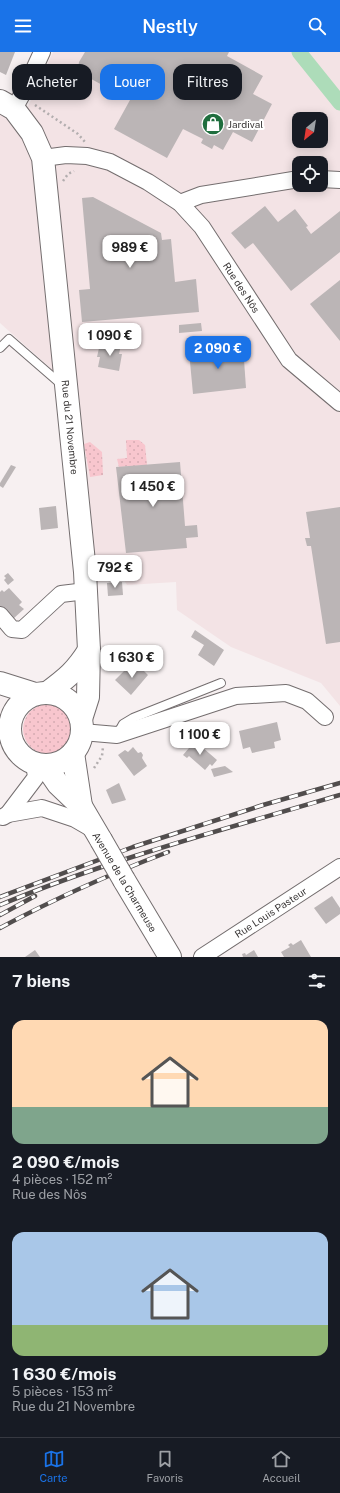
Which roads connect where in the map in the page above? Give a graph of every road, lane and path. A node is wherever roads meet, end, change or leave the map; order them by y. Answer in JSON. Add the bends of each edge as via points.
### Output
{"nodes":[{"id":1,"x":42,"y":52,"type":"edge"},
{"id":2,"x":7,"y":105,"type":"edge"},
{"id":3,"x":43,"y":158,"type":"junction"},
{"id":4,"x":328,"y":179,"type":"edge"},
{"id":5,"x":292,"y":180,"type":"edge"},
{"id":6,"x":340,"y":180,"type":"edge"},
{"id":7,"x":180,"y":203,"type":"junction"},
{"id":8,"x":0,"y":348,"type":"edge"},
{"id":9,"x":66,"y":388,"type":"junction"},
{"id":10,"x":340,"y":403,"type":"edge"},
{"id":11,"x":86,"y":591,"type":"junction"},
{"id":12,"x":0,"y":616,"type":"edge"},
{"id":13,"x":89,"y":650,"type":"junction"},
{"id":14,"x":221,"y":683,"type":"dead end"},
{"id":15,"x":0,"y":684,"type":"edge"},
{"id":16,"x":41,"y":693,"type":"junction"},
{"id":17,"x":5,"y":716,"type":"edge"},
{"id":18,"x":326,"y":717,"type":"dead end"},
{"id":19,"x":81,"y":726,"type":"junction"},
{"id":20,"x":117,"y":735,"type":"junction"},
{"id":21,"x":73,"y":753,"type":"junction"},
{"id":22,"x":39,"y":764,"type":"junction"},
{"id":23,"x":80,"y":806,"type":"junction"},
{"id":24,"x":4,"y":817,"type":"edge"},
{"id":25,"x":98,"y":835,"type":"junction"},
{"id":26,"x":340,"y":867,"type":"edge"},
{"id":27,"x":170,"y":957,"type":"edge"},
{"id":28,"x":202,"y":957,"type":"edge"}],
"edges":[{"from":1,"to":2,"type":"street","via":[[26,89]]},
{"from":2,"to":3,"type":"street","name":"Rue du 21 Novembre","via":[[32,133]]},
{"from":3,"to":7,"type":"street","name":"Rue des Nôs","via":[[87,156],[110,162]]},
{"from":3,"to":9,"type":"street","name":"Rue du 21 Novembre"},
{"from":4,"to":6,"type":"street"},
{"from":5,"to":7,"type":"street","via":[[202,195]]},
{"from":7,"to":10,"type":"street","name":"Rue des Nôs","via":[[202,227],[289,360]]},
{"from":8,"to":9,"type":"lane","via":[[9,340]]},
{"from":9,"to":11,"type":"street","name":"Rue du 21 Novembre"},
{"from":11,"to":12,"type":"street","via":[[61,594],[22,630],[12,628]]},
{"from":11,"to":13,"type":"street","name":"Rue du 21 Novembre"},
{"from":13,"to":16,"type":"street","via":[[78,667],[65,680]]},
{"from":13,"to":19,"type":"street","name":"Rue du 21 Novembre","via":[[88,697]]},
{"from":14,"to":20,"type":"lane","via":[[133,718],[123,724]]},
{"from":15,"to":16,"type":"street"},
{"from":16,"to":17,"type":"street","via":[[21,702],[15,710]]},
{"from":16,"to":19,"type":"street","via":[[60,696],[72,704]]},
{"from":17,"to":22,"type":"street","via":[[13,744],[22,756]]},
{"from":18,"to":20,"type":"street","via":[[307,702],[286,694],[236,696]]},
{"from":19,"to":20,"type":"street"},
{"from":19,"to":21,"type":"street","via":[[79,743]]},
{"from":21,"to":22,"type":"street","via":[[58,763]]},
{"from":21,"to":23,"type":"street","name":"Avenue de la Charmeuse"},
{"from":22,"to":23,"type":"street","name":"Avenue de la Charmeuse"},
{"from":22,"to":24,"type":"street","via":[[36,777]]},
{"from":23,"to":25,"type":"street","name":"Avenue de la Charmeuse"},
{"from":24,"to":25,"type":"street","via":[[42,808],[75,819]]},
{"from":25,"to":27,"type":"street","name":"Avenue de la Charmeuse","bridge":true},
{"from":26,"to":28,"type":"street","name":"Rue Louis Pasteur"}]}
